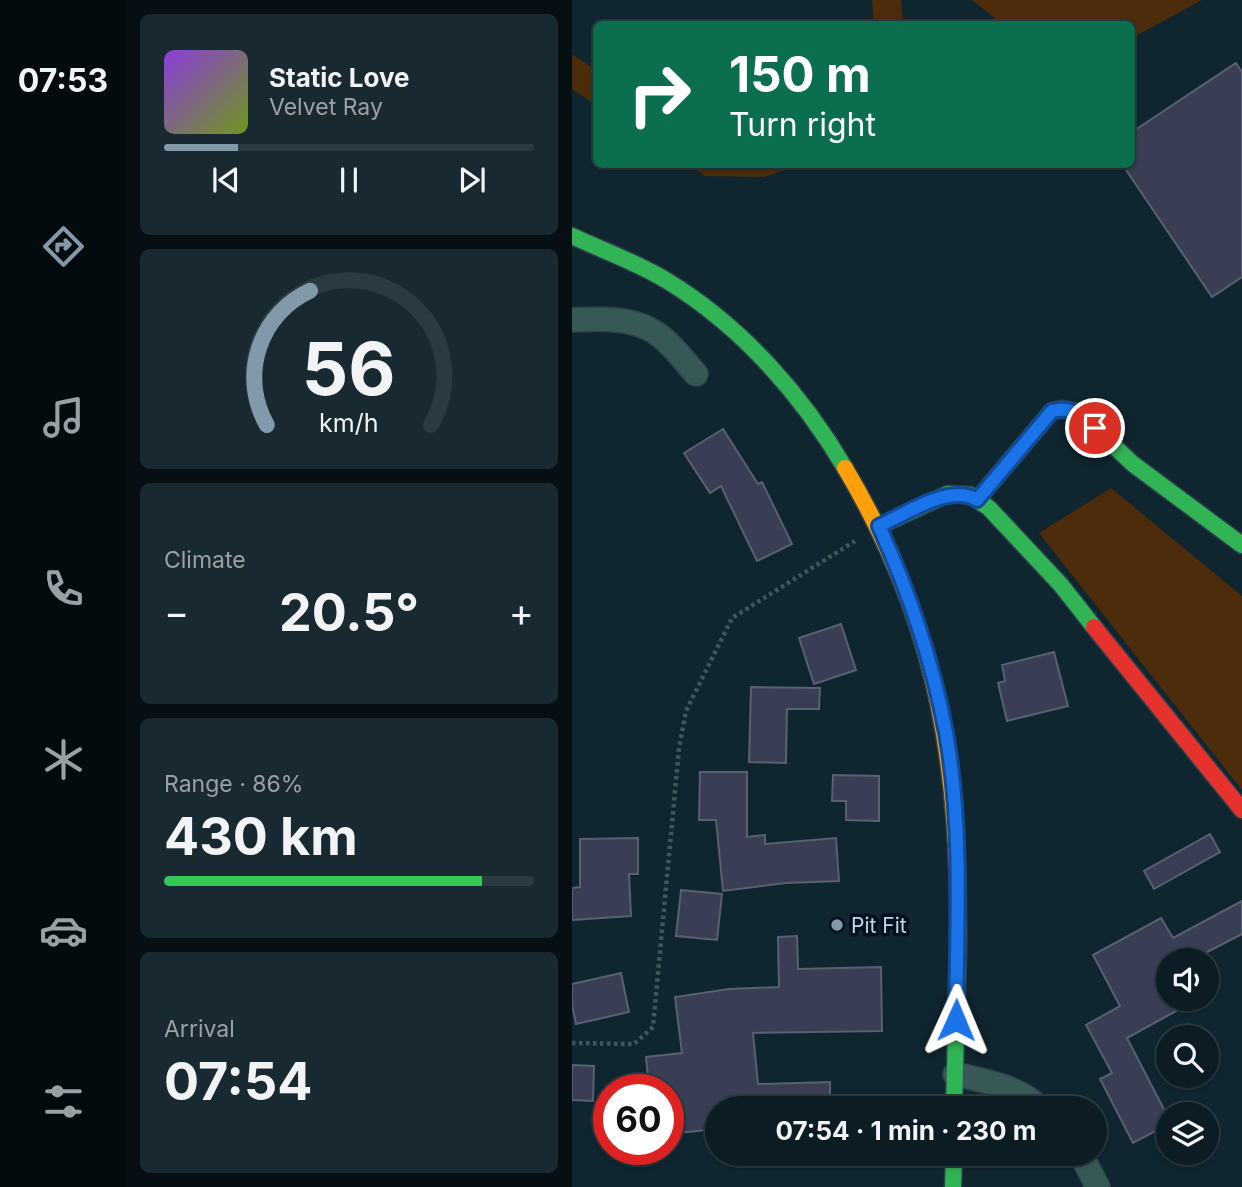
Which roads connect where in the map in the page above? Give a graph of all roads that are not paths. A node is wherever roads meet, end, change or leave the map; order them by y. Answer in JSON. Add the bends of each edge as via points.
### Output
{"nodes":[{"id":1,"x":572,"y":236,"type":"edge"},
{"id":2,"x":572,"y":320,"type":"edge"},
{"id":3,"x":696,"y":374,"type":"dead end"},
{"id":4,"x":977,"y":500,"type":"junction"},
{"id":5,"x":879,"y":526,"type":"junction"},
{"id":6,"x":1242,"y":545,"type":"edge"},
{"id":7,"x":1242,"y":810,"type":"edge"},
{"id":8,"x":955,"y":1074,"type":"junction"},
{"id":9,"x":955,"y":1096,"type":"edge"},
{"id":10,"x":1026,"y":1096,"type":"edge"},
{"id":11,"x":954,"y":1166,"type":"edge"},
{"id":12,"x":1087,"y":1166,"type":"edge"},
{"id":13,"x":953,"y":1187,"type":"edge"},
{"id":14,"x":1098,"y":1187,"type":"edge"}],
"edges":[{"from":1,"to":5,"type":"main road","via":[[669,281],[735,330],[782,379],[833,446]]},
{"from":2,"to":3,"type":"street","via":[[602,319],[652,330]]},
{"from":4,"to":5,"type":"main road","via":[[948,494]]},
{"from":4,"to":6,"type":"main road","via":[[1052,411],[1063,408],[1078,412],[1133,464]]},
{"from":4,"to":7,"type":"main road","via":[[1061,585]]},
{"from":5,"to":8,"type":"main road","via":[[916,613],[946,735],[958,885]]},
{"from":8,"to":9,"type":"main road"},
{"from":8,"to":10,"type":"street"},
{"from":11,"to":13,"type":"main road"},
{"from":12,"to":14,"type":"street"}]}
